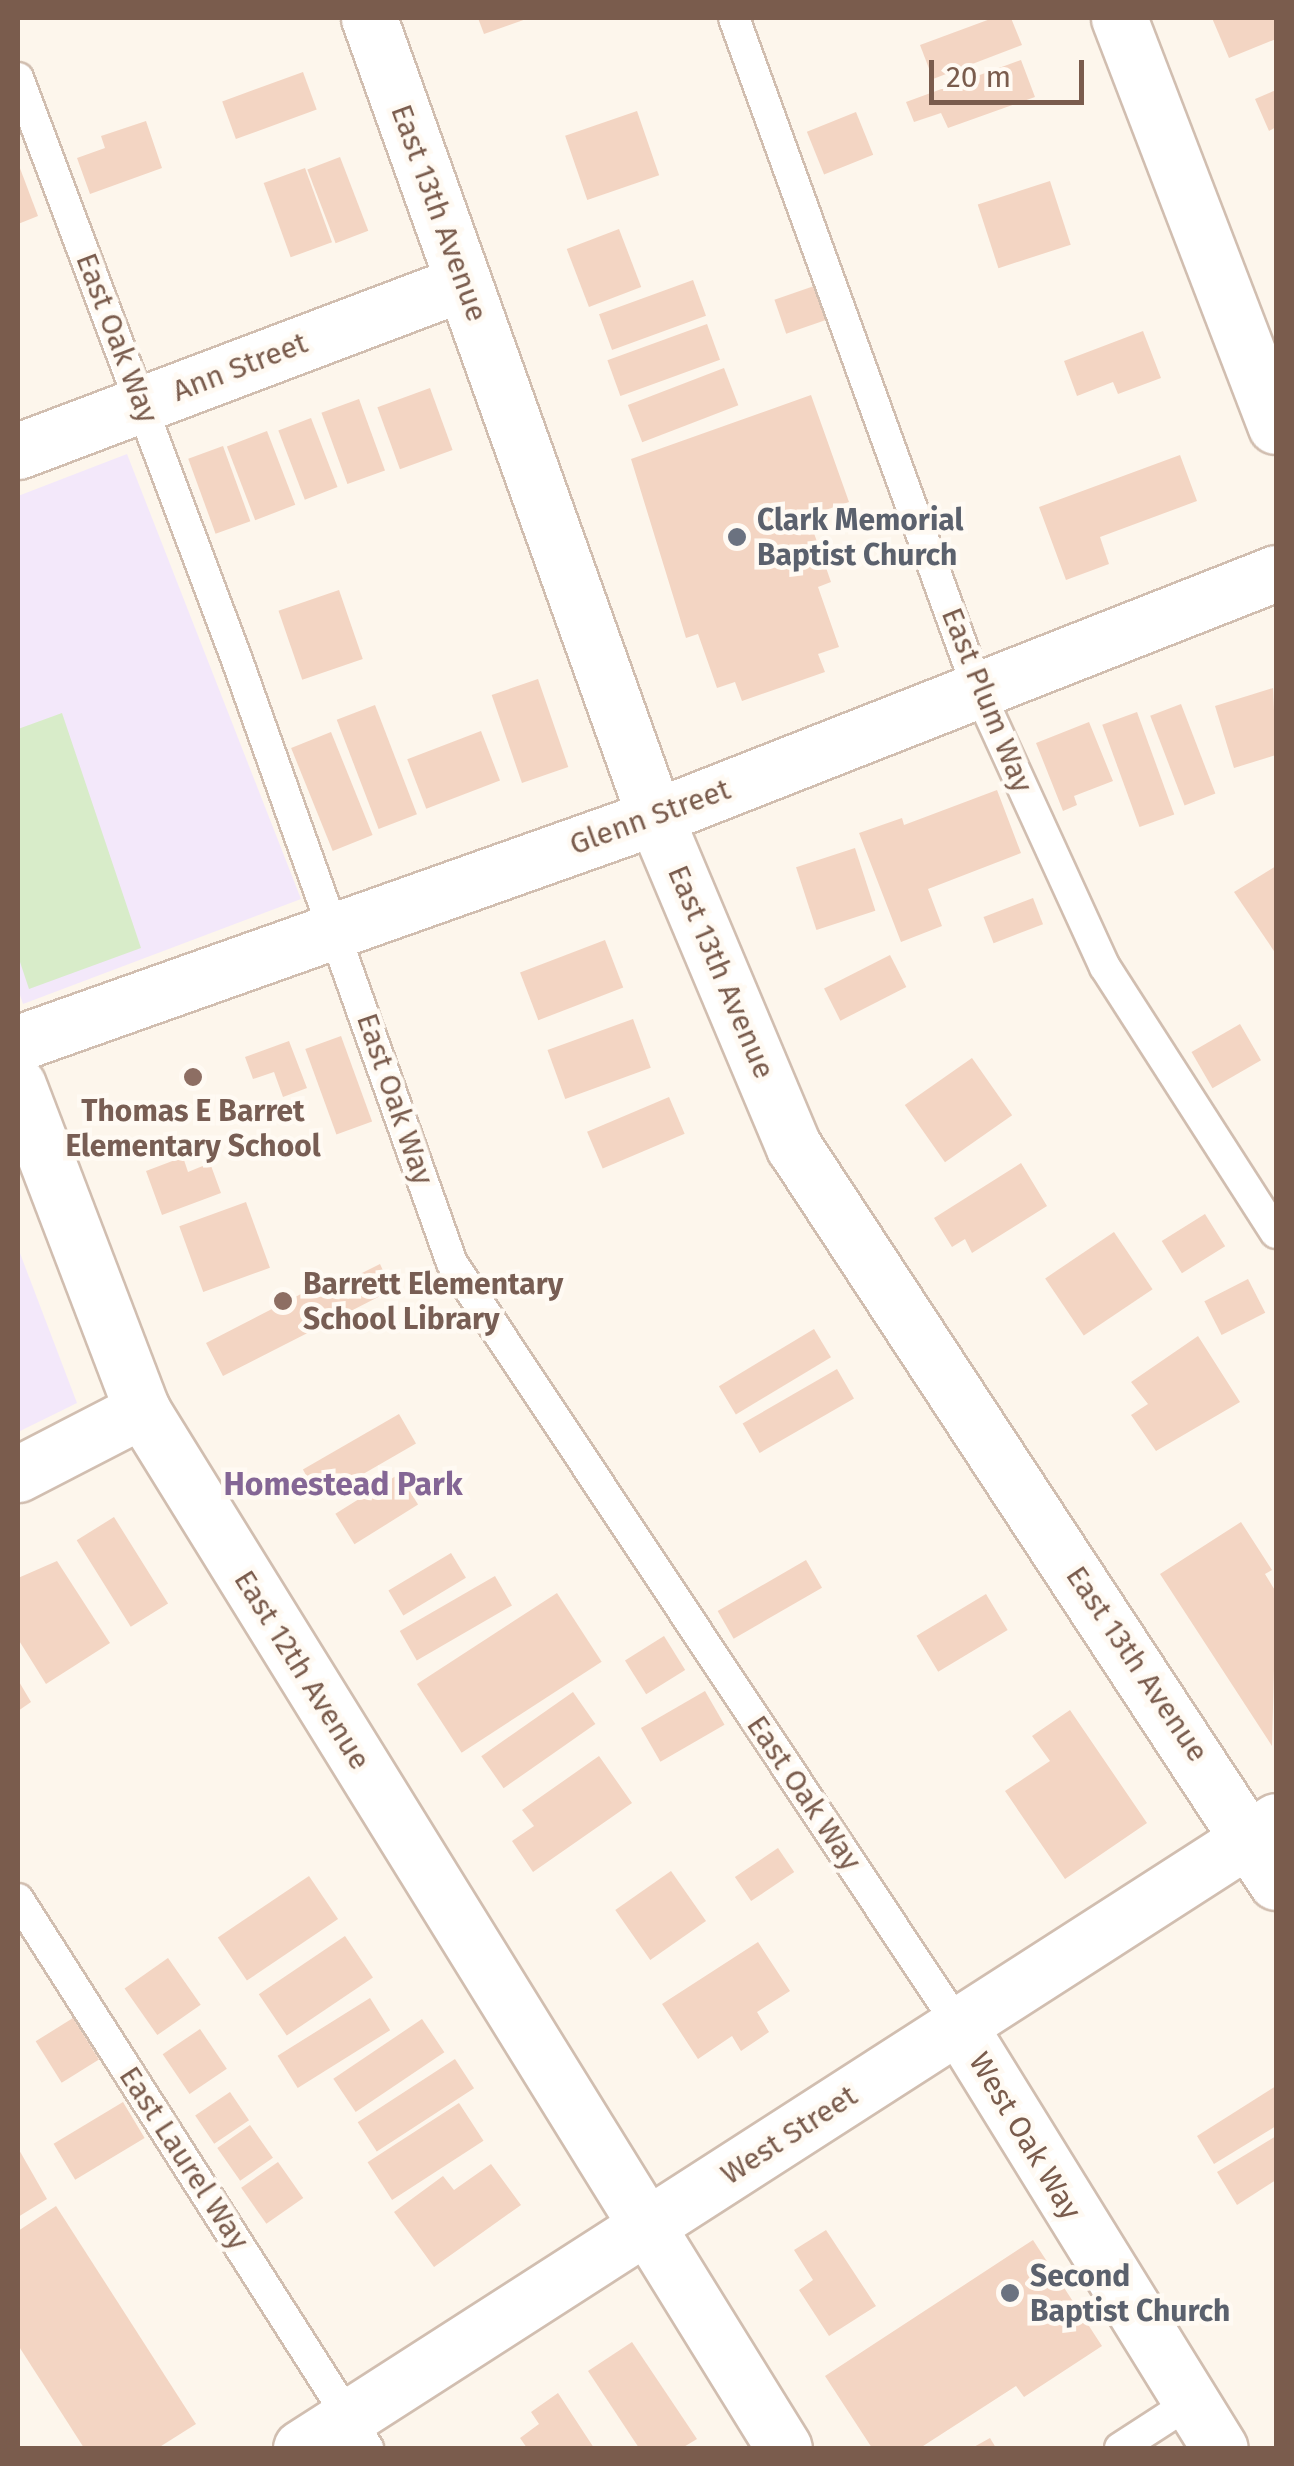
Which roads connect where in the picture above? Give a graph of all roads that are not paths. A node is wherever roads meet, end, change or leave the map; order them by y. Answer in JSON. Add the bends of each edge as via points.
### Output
{"nodes":[{"id":1,"x":369,"y":18,"type":"edge"},
{"id":2,"x":734,"y":18,"type":"edge"},
{"id":3,"x":1120,"y":18,"type":"edge"},
{"id":4,"x":18,"y":78,"type":"edge"},
{"id":5,"x":463,"y":283,"type":"junction"},
{"id":6,"x":142,"y":404,"type":"junction"},
{"id":7,"x":1276,"y":426,"type":"edge"},
{"id":8,"x":18,"y":451,"type":"edge"},
{"id":9,"x":1276,"y":573,"type":"edge"},
{"id":10,"x":978,"y":690,"type":"junction"},
{"id":11,"x":655,"y":816,"type":"junction"},
{"id":12,"x":335,"y":930,"type":"junction"},
{"id":13,"x":18,"y":1043,"type":"edge"},
{"id":14,"x":18,"y":1084,"type":"edge"},
{"id":15,"x":1276,"y":1232,"type":"edge"},
{"id":16,"x":142,"y":1410,"type":"junction"},
{"id":17,"x":18,"y":1474,"type":"edge"},
{"id":18,"x":1268,"y":1847,"type":"edge"},
{"id":19,"x":18,"y":1898,"type":"edge"},
{"id":20,"x":959,"y":2026,"type":"junction"},
{"id":21,"x":646,"y":2226,"type":"junction"},
{"id":22,"x":1191,"y":2402,"type":"junction"},
{"id":23,"x":360,"y":2432,"type":"edge"},
{"id":24,"x":301,"y":2448,"type":"edge"},
{"id":25,"x":784,"y":2448,"type":"edge"},
{"id":26,"x":1120,"y":2448,"type":"edge"},
{"id":27,"x":1220,"y":2448,"type":"edge"}],
"edges":[{"from":1,"to":5,"type":"street","name":"East 13th Avenue"},
{"from":2,"to":10,"type":"lane","name":"East Plum Way"},
{"from":3,"to":7,"type":"street"},
{"from":4,"to":6,"type":"lane","name":"East Oak Way"},
{"from":5,"to":6,"type":"street","name":"Ann Street"},
{"from":5,"to":11,"type":"street","name":"East 13th Avenue"},
{"from":6,"to":8,"type":"street","name":"Ann Street"},
{"from":6,"to":12,"type":"lane","name":"East Oak Way"},
{"from":9,"to":10,"type":"street","name":"Glenn Street"},
{"from":10,"to":11,"type":"street","name":"Glenn Street"},
{"from":10,"to":15,"type":"lane","name":"East Plum Way","via":[[1105,967]]},
{"from":11,"to":12,"type":"street","name":"Glenn Street"},
{"from":11,"to":18,"type":"street","name":"East 13th Avenue","via":[[794,1147]]},
{"from":12,"to":13,"type":"street","name":"Glenn Street"},
{"from":12,"to":20,"type":"lane","name":"East Oak Way","via":[[452,1263]]},
{"from":14,"to":16,"type":"street","name":"East 12th Avenue"},
{"from":16,"to":17,"type":"street"},
{"from":16,"to":21,"type":"street","name":"East 12th Avenue"},
{"from":18,"to":20,"type":"street","name":"West Street"},
{"from":19,"to":23,"type":"lane","name":"East Laurel Way"},
{"from":20,"to":21,"type":"street","name":"West Street"},
{"from":20,"to":22,"type":"street","name":"West Oak Way"},
{"from":21,"to":23,"type":"street","name":"West Street"},
{"from":21,"to":25,"type":"street","name":"East 12th Avenue"},
{"from":22,"to":26,"type":"lane"},
{"from":22,"to":27,"type":"street","name":"West Oak Way"},
{"from":23,"to":24,"type":"street","name":"West Street"}]}
